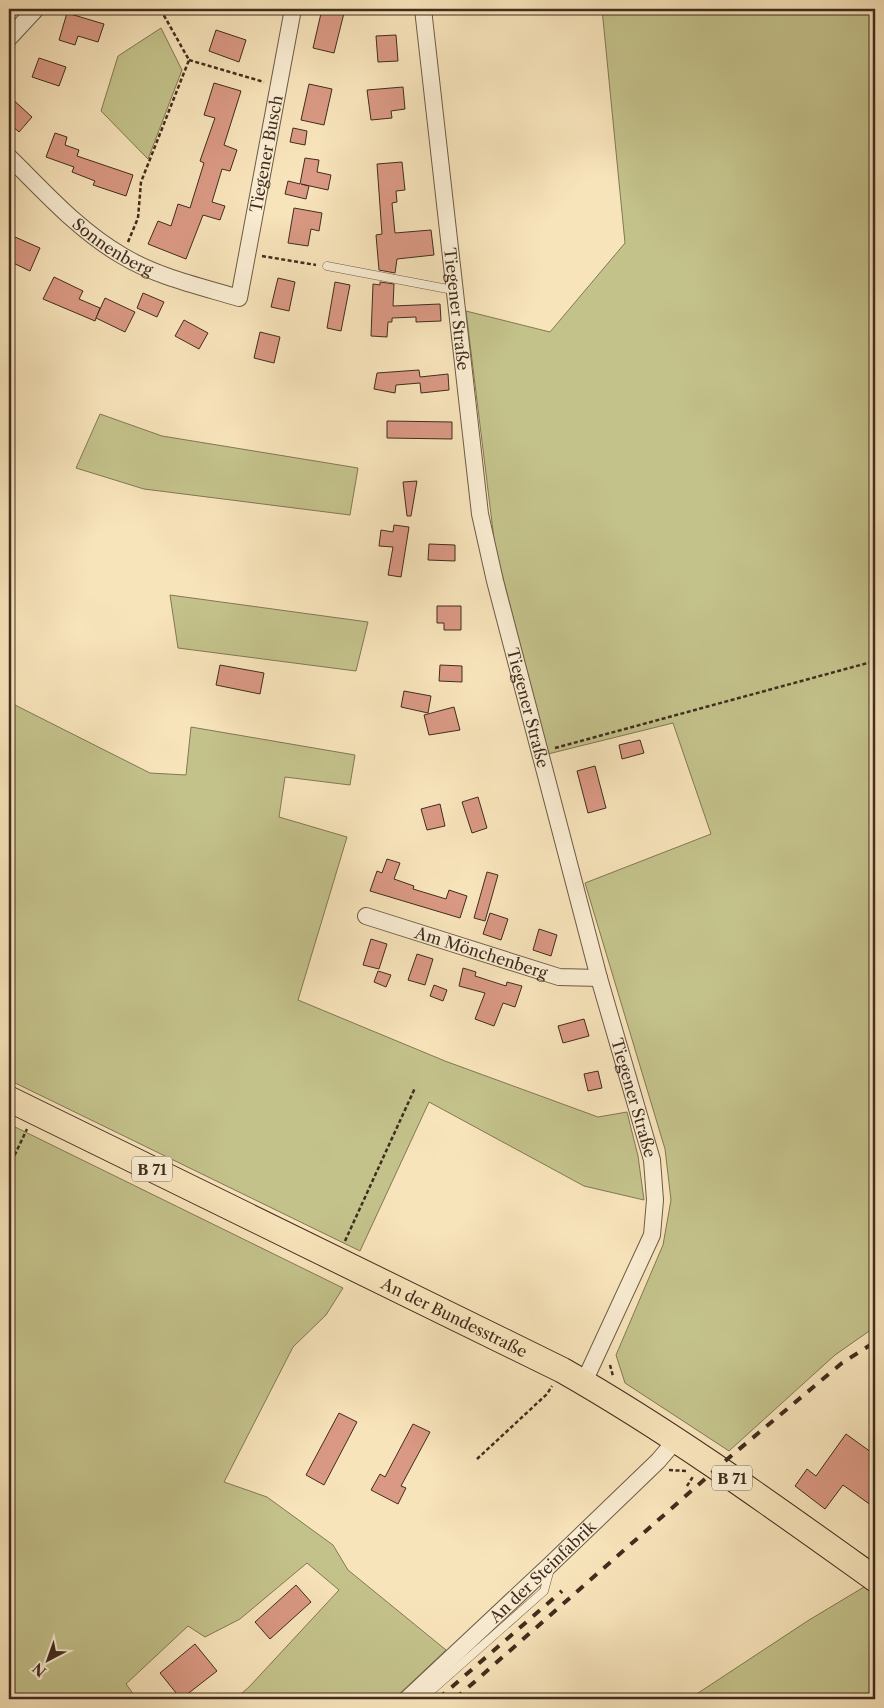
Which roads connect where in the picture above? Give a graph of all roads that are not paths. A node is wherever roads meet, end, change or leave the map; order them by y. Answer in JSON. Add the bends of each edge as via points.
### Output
{"nodes":[{"id":1,"x":36,"y":9,"type":"edge"},
{"id":2,"x":293,"y":9,"type":"edge"},
{"id":3,"x":423,"y":9,"type":"edge"},
{"id":4,"x":9,"y":38,"type":"edge"},
{"id":5,"x":9,"y":157,"type":"edge"},
{"id":6,"x":327,"y":266,"type":"road end"},
{"id":7,"x":453,"y":290,"type":"junction"},
{"id":8,"x":239,"y":298,"type":"joint"},
{"id":9,"x":366,"y":916,"type":"dead end"},
{"id":10,"x":599,"y":978,"type":"junction"},
{"id":11,"x":9,"y":1099,"type":"edge"},
{"id":12,"x":584,"y":1382,"type":"junction"},
{"id":13,"x":676,"y":1440,"type":"junction"},
{"id":14,"x":551,"y":1564,"type":"junction"},
{"id":15,"x":875,"y":1579,"type":"edge"},
{"id":16,"x":407,"y":1699,"type":"edge"},
{"id":17,"x":422,"y":1699,"type":"edge"}],
"edges":[{"from":1,"to":4,"type":"street"},
{"from":2,"to":8,"type":"street","name":"Tiegener Busch"},
{"from":3,"to":7,"type":"street","name":"Tiegener Straße"},
{"from":5,"to":8,"type":"street","name":"Sonnenberg","via":[[85,230],[121,256],[165,276]]},
{"from":6,"to":7,"type":"lane"},
{"from":7,"to":10,"type":"street","name":"Tiegener Straße","via":[[480,514]]},
{"from":9,"to":10,"type":"street","name":"Am Mönchenberg","via":[[559,978]]},
{"from":10,"to":12,"type":"street","name":"Tiegener Straße","via":[[652,1160],[655,1200],[652,1235]]},
{"from":11,"to":12,"type":"main road","name":"An der Bundesstraße","number":"B 71"},
{"from":12,"to":13,"type":"main road","name":"An der Bundesstraße","number":"B 71"},
{"from":13,"to":14,"type":"street","name":"An der Steinfabrik"},
{"from":13,"to":15,"type":"main road","name":"An der Bundesstraße","number":"B 71"},
{"from":14,"to":16,"type":"street","name":"An der Steinfabrik"},
{"from":14,"to":17,"type":"lane","via":[[544,1591]]}]}
